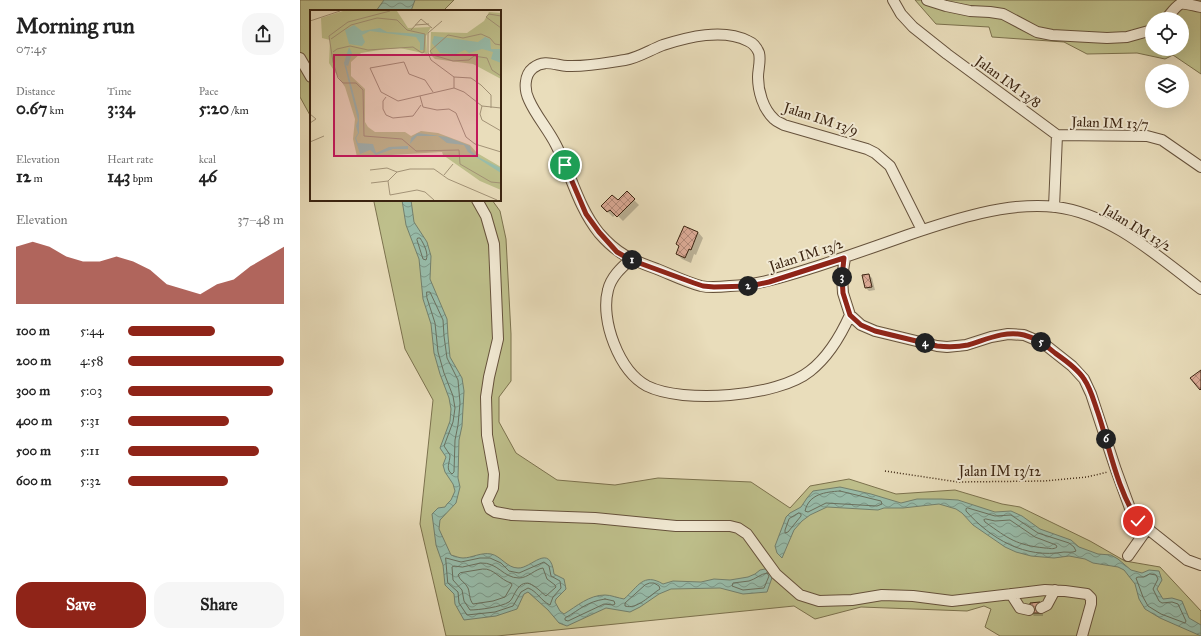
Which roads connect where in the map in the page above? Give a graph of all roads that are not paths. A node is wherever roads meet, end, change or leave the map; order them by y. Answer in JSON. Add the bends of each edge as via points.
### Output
{"nodes":[{"id":1,"x":893,"y":0,"type":"edge"},
{"id":2,"x":927,"y":0,"type":"edge"},
{"id":3,"x":1201,"y":8,"type":"edge"},
{"id":4,"x":1172,"y":12,"type":"edge"},
{"id":5,"x":1145,"y":32,"type":"edge"},
{"id":6,"x":300,"y":58,"type":"edge"},
{"id":7,"x":564,"y":66,"type":"joint"},
{"id":8,"x":310,"y":76,"type":"edge"},
{"id":9,"x":1057,"y":135,"type":"junction"},
{"id":10,"x":1201,"y":167,"type":"edge"},
{"id":11,"x":478,"y":201,"type":"edge"},
{"id":12,"x":1054,"y":207,"type":"junction"},
{"id":13,"x":922,"y":230,"type":"junction"},
{"id":14,"x":844,"y":258,"type":"junction"},
{"id":15,"x":631,"y":260,"type":"junction"},
{"id":16,"x":1201,"y":289,"type":"edge"},
{"id":17,"x":850,"y":315,"type":"junction"},
{"id":18,"x":1148,"y":530,"type":"junction"},
{"id":19,"x":1128,"y":556,"type":"dead end"},
{"id":20,"x":1201,"y":565,"type":"edge"},
{"id":21,"x":1055,"y":590,"type":"junction"},
{"id":22,"x":1010,"y":594,"type":"junction"},
{"id":23,"x":1041,"y":608,"type":"dead end"},
{"id":24,"x":1029,"y":610,"type":"dead end"},
{"id":25,"x":1082,"y":636,"type":"edge"}],
"edges":[{"from":1,"to":9,"type":"street","name":"Jalan IM 13/8","via":[[913,27]]},
{"from":2,"to":5,"type":"street","via":[[970,11],[1002,14],[1045,34],[1114,38]]},
{"from":3,"to":4,"type":"street","via":[[1182,3]]},
{"from":6,"to":8,"type":"street"},
{"from":7,"to":13,"type":"street","name":"Jalan IM 13/9","via":[[629,59],[663,45],[708,35],[734,36],[752,42],[759,52],[760,95],[773,119],[784,125],[876,153],[890,166]]},
{"from":7,"to":15,"type":"street","name":"Jalan IM 13/2","via":[[544,63],[535,66],[527,78],[526,92],[555,144],[586,214],[617,252]]},
{"from":9,"to":10,"type":"street","name":"Jalan IM 13/7","via":[[1147,136],[1162,140]]},
{"from":9,"to":12,"type":"street"},
{"from":11,"to":22,"type":"street","via":[[486,216],[495,258],[498,339],[486,397],[487,435],[494,474],[487,501],[490,509],[512,515],[738,528],[747,534],[776,574],[800,595],[819,601],[852,600],[882,595],[952,601]]},
{"from":12,"to":13,"type":"street","name":"Jalan IM 13/2","via":[[984,212]]},
{"from":12,"to":16,"type":"street","name":"Jalan IM 13/2","via":[[1073,210],[1118,229]]},
{"from":13,"to":14,"type":"street","name":"Jalan IM 13/2"},
{"from":14,"to":15,"type":"street","name":"Jalan IM 13/2","via":[[769,282],[750,286],[714,287],[698,285]]},
{"from":14,"to":17,"type":"street","via":[[843,293]]},
{"from":15,"to":17,"type":"street","via":[[619,269],[608,290],[606,308],[612,337],[623,364],[632,376],[646,386],[676,395],[703,396],[754,392],[798,379],[810,371],[826,354],[844,329]]},
{"from":17,"to":18,"type":"street","via":[[861,325],[875,331],[937,346],[966,345],[1008,334],[1024,335],[1043,343],[1084,379],[1098,412],[1131,511]]},
{"from":18,"to":19,"type":"street"},
{"from":18,"to":20,"type":"street","via":[[1187,560]]},
{"from":21,"to":22,"type":"street"},
{"from":21,"to":23,"type":"street","via":[[1047,605]]},
{"from":21,"to":25,"type":"street","via":[[1087,594],[1091,598]]},
{"from":22,"to":24,"type":"street","via":[[1020,608]]}]}
